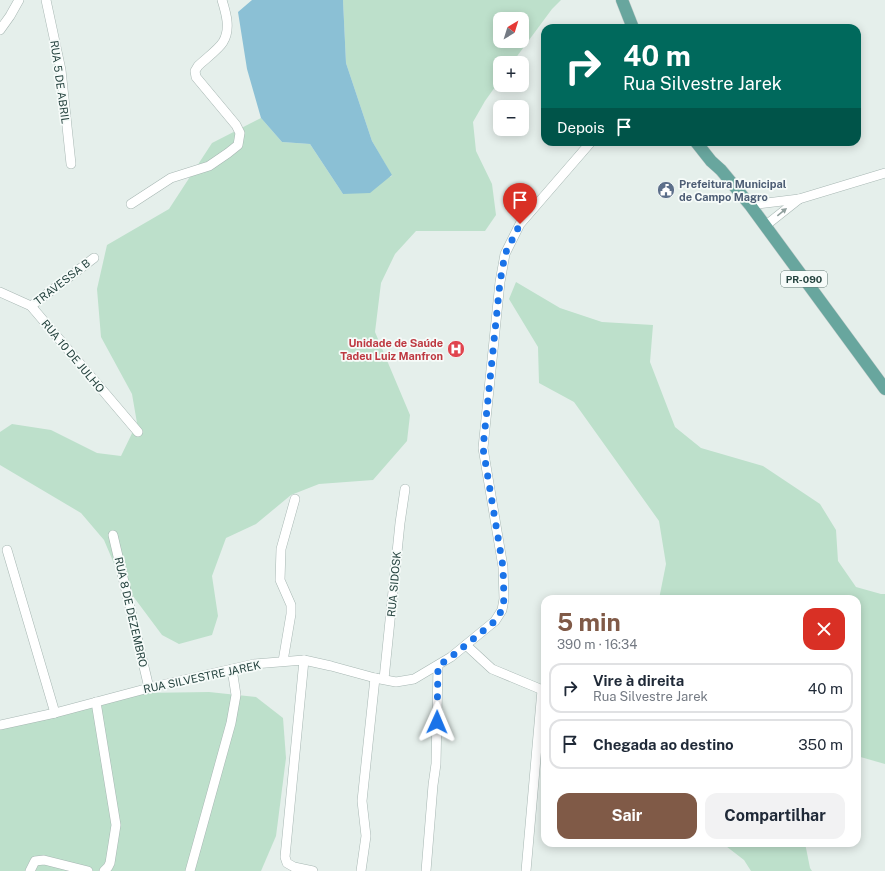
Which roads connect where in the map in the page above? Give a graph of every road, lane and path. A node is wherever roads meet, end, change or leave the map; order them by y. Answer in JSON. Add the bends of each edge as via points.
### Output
{"nodes":[{"id":1,"x":19,"y":0,"type":"edge"},
{"id":2,"x":46,"y":0,"type":"edge"},
{"id":3,"x":222,"y":0,"type":"edge"},
{"id":4,"x":622,"y":0,"type":"edge"},
{"id":5,"x":631,"y":24,"type":"edge"},
{"id":6,"x":0,"y":30,"type":"edge"},
{"id":7,"x":587,"y":146,"type":"edge"},
{"id":8,"x":699,"y":146,"type":"edge"},
{"id":9,"x":708,"y":146,"type":"edge"},
{"id":10,"x":71,"y":164,"type":"dead end"},
{"id":11,"x":721,"y":170,"type":"junction"},
{"id":12,"x":885,"y":173,"type":"edge"},
{"id":13,"x":798,"y":199,"type":"junction"},
{"id":14,"x":131,"y":204,"type":"dead end"},
{"id":15,"x":750,"y":205,"type":"junction"},
{"id":16,"x":765,"y":226,"type":"junction"},
{"id":17,"x":94,"y":258,"type":"dead end"},
{"id":18,"x":0,"y":292,"type":"edge"},
{"id":19,"x":31,"y":306,"type":"junction"},
{"id":20,"x":885,"y":389,"type":"edge"},
{"id":21,"x":138,"y":432,"type":"dead end"},
{"id":22,"x":405,"y":489,"type":"dead end"},
{"id":23,"x":295,"y":499,"type":"dead end"},
{"id":24,"x":113,"y":535,"type":"dead end"},
{"id":25,"x":7,"y":550,"type":"dead end"},
{"id":26,"x":466,"y":646,"type":"junction"},
{"id":27,"x":304,"y":660,"type":"junction"},
{"id":28,"x":283,"y":661,"type":"junction"},
{"id":29,"x":438,"y":666,"type":"junction"},
{"id":30,"x":232,"y":669,"type":"junction"},
{"id":31,"x":380,"y":679,"type":"junction"},
{"id":32,"x":149,"y":688,"type":"junction"},
{"id":33,"x":541,"y":689,"type":"edge"},
{"id":34,"x":96,"y":702,"type":"junction"},
{"id":35,"x":541,"y":711,"type":"edge"},
{"id":36,"x":55,"y":713,"type":"junction"},
{"id":37,"x":0,"y":725,"type":"edge"},
{"id":38,"x":30,"y":871,"type":"edge"},
{"id":39,"x":88,"y":871,"type":"edge"},
{"id":40,"x":104,"y":871,"type":"edge"},
{"id":41,"x":190,"y":871,"type":"edge"},
{"id":42,"x":313,"y":871,"type":"edge"},
{"id":43,"x":361,"y":871,"type":"edge"},
{"id":44,"x":426,"y":871,"type":"edge"},
{"id":45,"x":526,"y":871,"type":"edge"}],
"edges":[{"from":1,"to":6,"type":"street"},
{"from":2,"to":10,"type":"street","name":"RUA 5 DE ABRIL","via":[[61,70]]},
{"from":3,"to":14,"type":"street","via":[[227,15],[227,30],[223,42],[195,71],[196,77],[236,125],[240,133],[238,145],[209,166],[171,178]]},
{"from":4,"to":5,"type":"main road"},
{"from":7,"to":26,"type":"street","name":"RUA SILVESTRE JAREK","via":[[520,224],[505,254],[483,448],[503,567],[504,599],[502,610],[495,621]]},
{"from":8,"to":11,"type":"main road","number":"PR-090"},
{"from":9,"to":11,"type":"main road","number":"PR-090"},
{"from":11,"to":15,"type":"main road","number":"PR-090"},
{"from":12,"to":13,"type":"street"},
{"from":13,"to":15,"type":"street"},
{"from":16,"to":13,"type":"street","one_way":true},
{"from":15,"to":16,"type":"main road","number":"PR-090"},
{"from":16,"to":20,"type":"main road","number":"PR-090"},
{"from":17,"to":19,"type":"street","name":"TRAVESSA B"},
{"from":18,"to":19,"type":"street","name":"RUA 10 DE JULHO"},
{"from":19,"to":21,"type":"street","name":"RUA 10 DE JULHO"},
{"from":22,"to":31,"type":"street","name":"RUA SIDOSK"},
{"from":23,"to":28,"type":"street","via":[[281,549],[280,580],[291,605]]},
{"from":24,"to":32,"type":"street","name":"RUA 8 DE DEZEMBRO"},
{"from":25,"to":36,"type":"street"},
{"from":26,"to":29,"type":"street","name":"RUA SILVESTRE JAREK"},
{"from":26,"to":33,"type":"street","via":[[492,669]]},
{"from":27,"to":28,"type":"street","name":"RUA SILVESTRE JAREK"},
{"from":27,"to":31,"type":"street","name":"RUA SILVESTRE JAREK"},
{"from":27,"to":42,"type":"street","via":[[285,857],[286,863]]},
{"from":28,"to":30,"type":"street","name":"RUA SILVESTRE JAREK"},
{"from":29,"to":31,"type":"street","name":"RUA SILVESTRE JAREK","via":[[414,679],[396,682]]},
{"from":29,"to":44,"type":"street","via":[[436,764]]},
{"from":30,"to":32,"type":"street","name":"RUA SILVESTRE JAREK"},
{"from":30,"to":41,"type":"street","via":[[236,696],[231,723]]},
{"from":31,"to":43,"type":"street","name":"RUA SIDOSK","via":[[362,801],[366,836]]},
{"from":32,"to":34,"type":"street","name":"RUA SILVESTRE JAREK"},
{"from":34,"to":36,"type":"street","name":"RUA SILVESTRE JAREK"},
{"from":34,"to":40,"type":"street","via":[[116,826],[110,863]]},
{"from":35,"to":45,"type":"street"},
{"from":36,"to":37,"type":"street","name":"RUA SILVESTRE JAREK"},
{"from":38,"to":39,"type":"street","via":[[35,862],[44,860]]}]}
